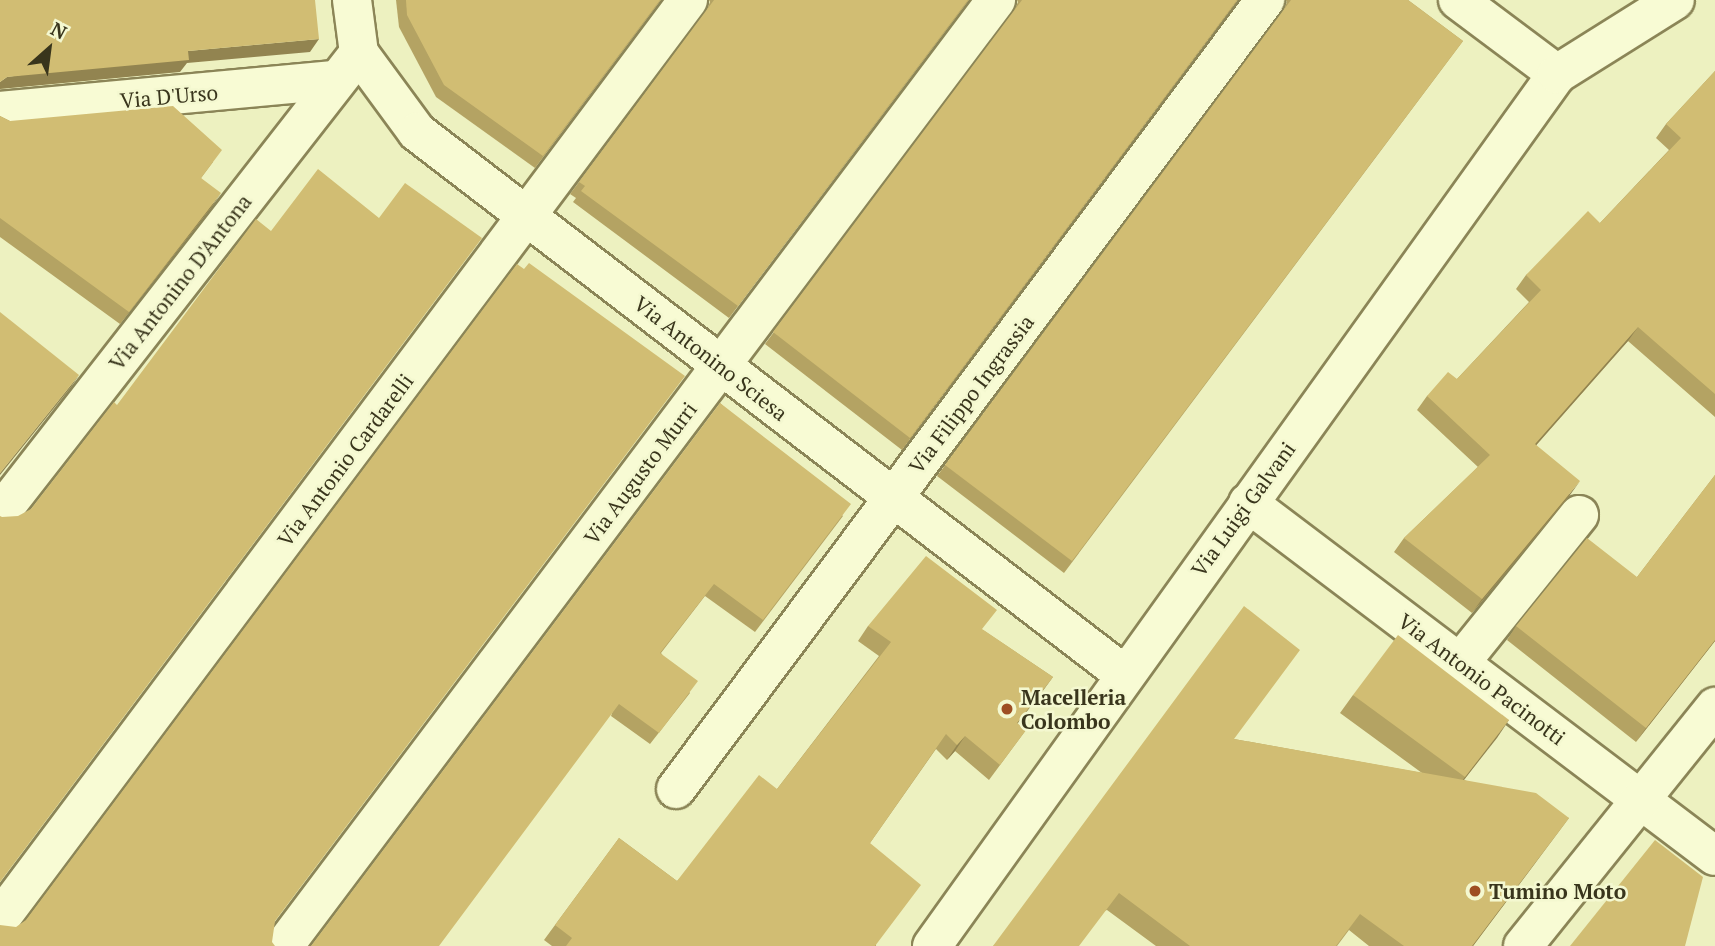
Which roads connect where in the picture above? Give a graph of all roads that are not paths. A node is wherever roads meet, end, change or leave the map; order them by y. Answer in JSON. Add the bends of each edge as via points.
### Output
{"nodes":[{"id":1,"x":352,"y":0,"type":"edge"},
{"id":2,"x":688,"y":0,"type":"edge"},
{"id":3,"x":996,"y":0,"type":"edge"},
{"id":4,"x":1265,"y":0,"type":"edge"},
{"id":5,"x":1458,"y":0,"type":"edge"},
{"id":6,"x":1675,"y":0,"type":"edge"},
{"id":7,"x":348,"y":66,"type":"junction"},
{"id":8,"x":1556,"y":74,"type":"junction"},
{"id":9,"x":0,"y":111,"type":"edge"},
{"id":10,"x":528,"y":217,"type":"junction"},
{"id":11,"x":721,"y":366,"type":"junction"},
{"id":12,"x":893,"y":498,"type":"junction"},
{"id":13,"x":1248,"y":503,"type":"junction"},
{"id":14,"x":0,"y":508,"type":"edge"},
{"id":15,"x":1580,"y":515,"type":"dead end"},
{"id":16,"x":1460,"y":663,"type":"junction"},
{"id":17,"x":1125,"y":675,"type":"junction"},
{"id":18,"x":1715,"y":707,"type":"edge"},
{"id":19,"x":676,"y":789,"type":"dead end"},
{"id":20,"x":1641,"y":800,"type":"junction"},
{"id":21,"x":1715,"y":856,"type":"edge"},
{"id":22,"x":0,"y":919,"type":"edge"},
{"id":23,"x":285,"y":946,"type":"edge"},
{"id":24,"x":932,"y":946,"type":"edge"},
{"id":25,"x":1523,"y":946,"type":"edge"}],
"edges":[{"from":1,"to":7,"type":"street","name":"Via Antonino Sciesa"},
{"from":2,"to":10,"type":"street","name":"Via Antonio Cardarelli"},
{"from":3,"to":11,"type":"street","name":"Via Augusto Murri"},
{"from":4,"to":12,"type":"street","name":"Via Filippo Ingrassia"},
{"from":5,"to":8,"type":"street"},
{"from":6,"to":8,"type":"street"},
{"from":7,"to":9,"type":"street","name":"Via D'Urso"},
{"from":7,"to":10,"type":"street","name":"Via Antonino Sciesa","via":[[417,132]]},
{"from":7,"to":14,"type":"street","name":"Via Antonino D'Antona"},
{"from":8,"to":13,"type":"street","name":"Via Luigi Galvani"},
{"from":10,"to":11,"type":"street","name":"Via Antonino Sciesa"},
{"from":10,"to":22,"type":"street","name":"Via Antonio Cardarelli"},
{"from":11,"to":12,"type":"street","name":"Via Antonino Sciesa"},
{"from":11,"to":23,"type":"street","name":"Via Augusto Murri"},
{"from":12,"to":17,"type":"street","name":"Via Antonino Sciesa"},
{"from":12,"to":19,"type":"street","name":"Via Filippo Ingrassia"},
{"from":13,"to":16,"type":"street","name":"Via Antonio Pacinotti"},
{"from":13,"to":17,"type":"street","name":"Via Luigi Galvani"},
{"from":15,"to":16,"type":"street"},
{"from":16,"to":20,"type":"street","name":"Via Antonio Pacinotti"},
{"from":17,"to":24,"type":"street","name":"Via Luigi Galvani"},
{"from":18,"to":20,"type":"street"},
{"from":20,"to":21,"type":"street","name":"Via Antonio Pacinotti"},
{"from":20,"to":25,"type":"street"}]}
